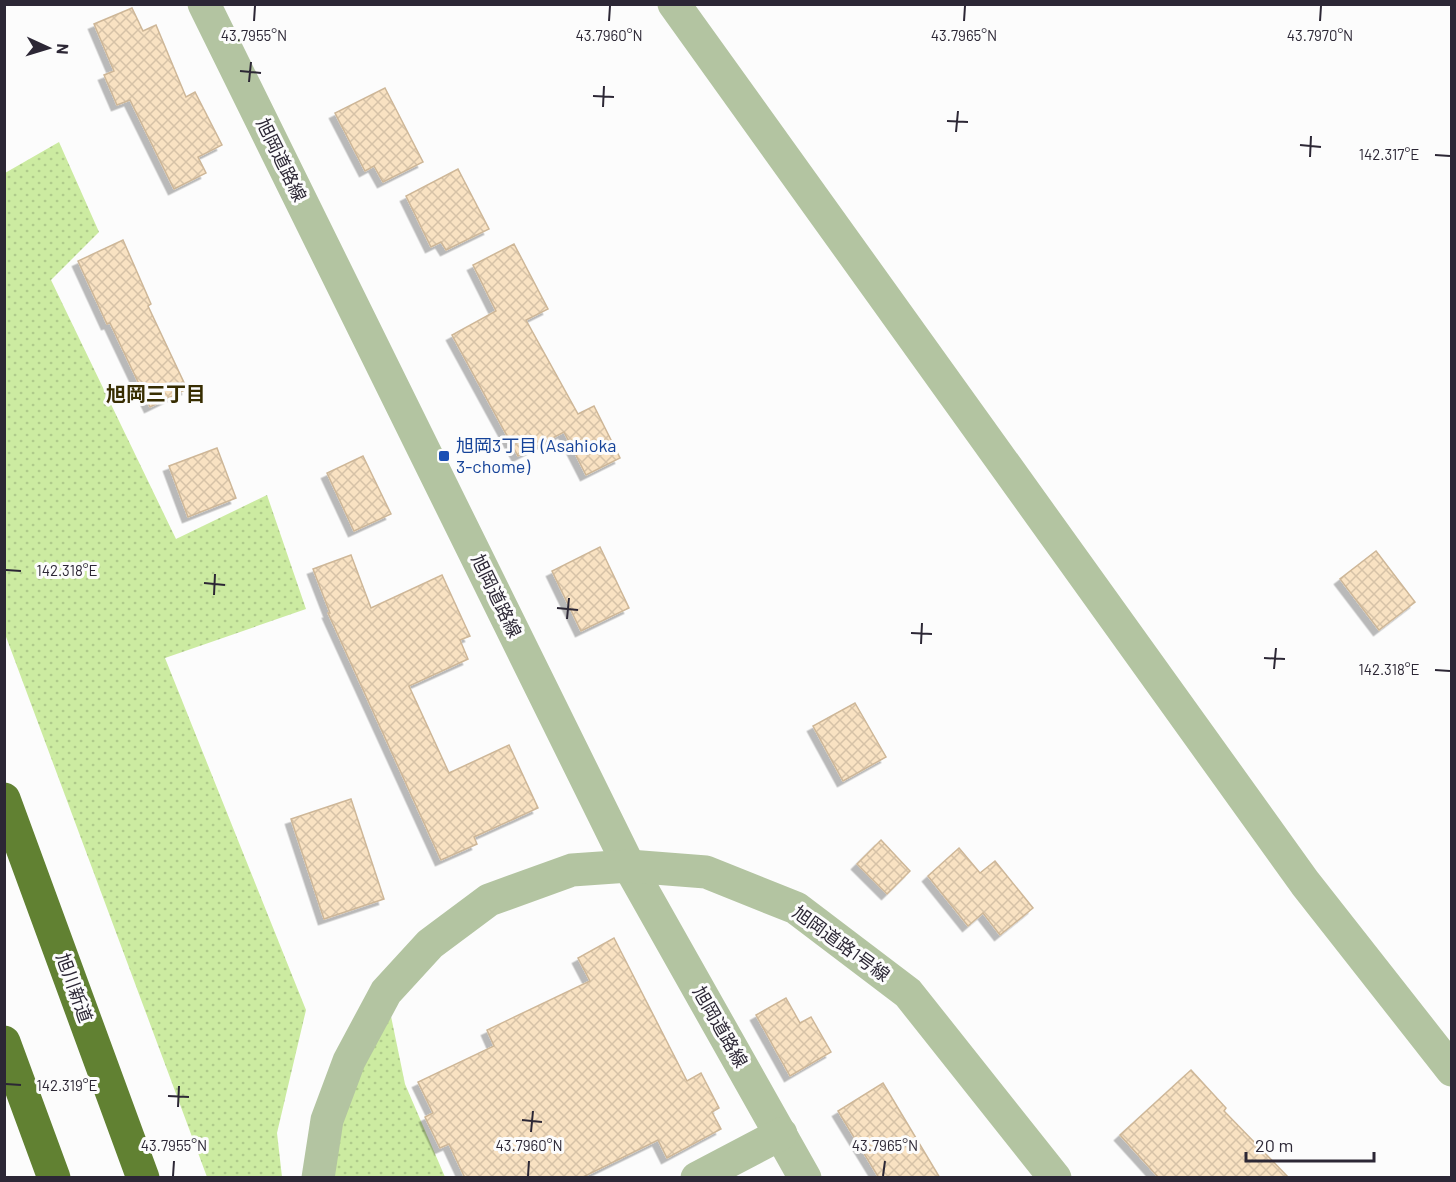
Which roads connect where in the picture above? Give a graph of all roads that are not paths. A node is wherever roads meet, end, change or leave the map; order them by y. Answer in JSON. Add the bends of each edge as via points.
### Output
{"nodes":[{"id":1,"x":204,"y":4,"type":"edge"},
{"id":2,"x":674,"y":4,"type":"edge"},
{"id":3,"x":4,"y":799,"type":"edge"},
{"id":4,"x":629,"y":866,"type":"junction"},
{"id":5,"x":4,"y":1042,"type":"edge"},
{"id":6,"x":1452,"y":1070,"type":"edge"},
{"id":7,"x":781,"y":1134,"type":"junction"},
{"id":8,"x":54,"y":1178,"type":"edge"},
{"id":9,"x":143,"y":1178,"type":"edge"},
{"id":10,"x":318,"y":1178,"type":"edge"},
{"id":11,"x":697,"y":1178,"type":"edge"},
{"id":12,"x":805,"y":1178,"type":"edge"},
{"id":13,"x":1055,"y":1178,"type":"edge"}],
"edges":[{"from":1,"to":4,"type":"street","name":"旭岡道路線"},
{"from":2,"to":6,"type":"street","via":[[1305,883]]},
{"from":3,"to":9,"type":"highway","name":"旭川新道"},
{"from":4,"to":7,"type":"street","name":"旭岡道路線"},
{"from":4,"to":10,"type":"street","name":"旭岡道路1号線","via":[[572,870],[489,900],[430,944],[386,992],[349,1062],[327,1120]]},
{"from":4,"to":13,"type":"street","name":"旭岡道路1号線","via":[[706,872],[796,908],[908,993]]},
{"from":5,"to":8,"type":"highway"},
{"from":7,"to":11,"type":"street"},
{"from":7,"to":12,"type":"street","name":"旭岡道路線"}]}
